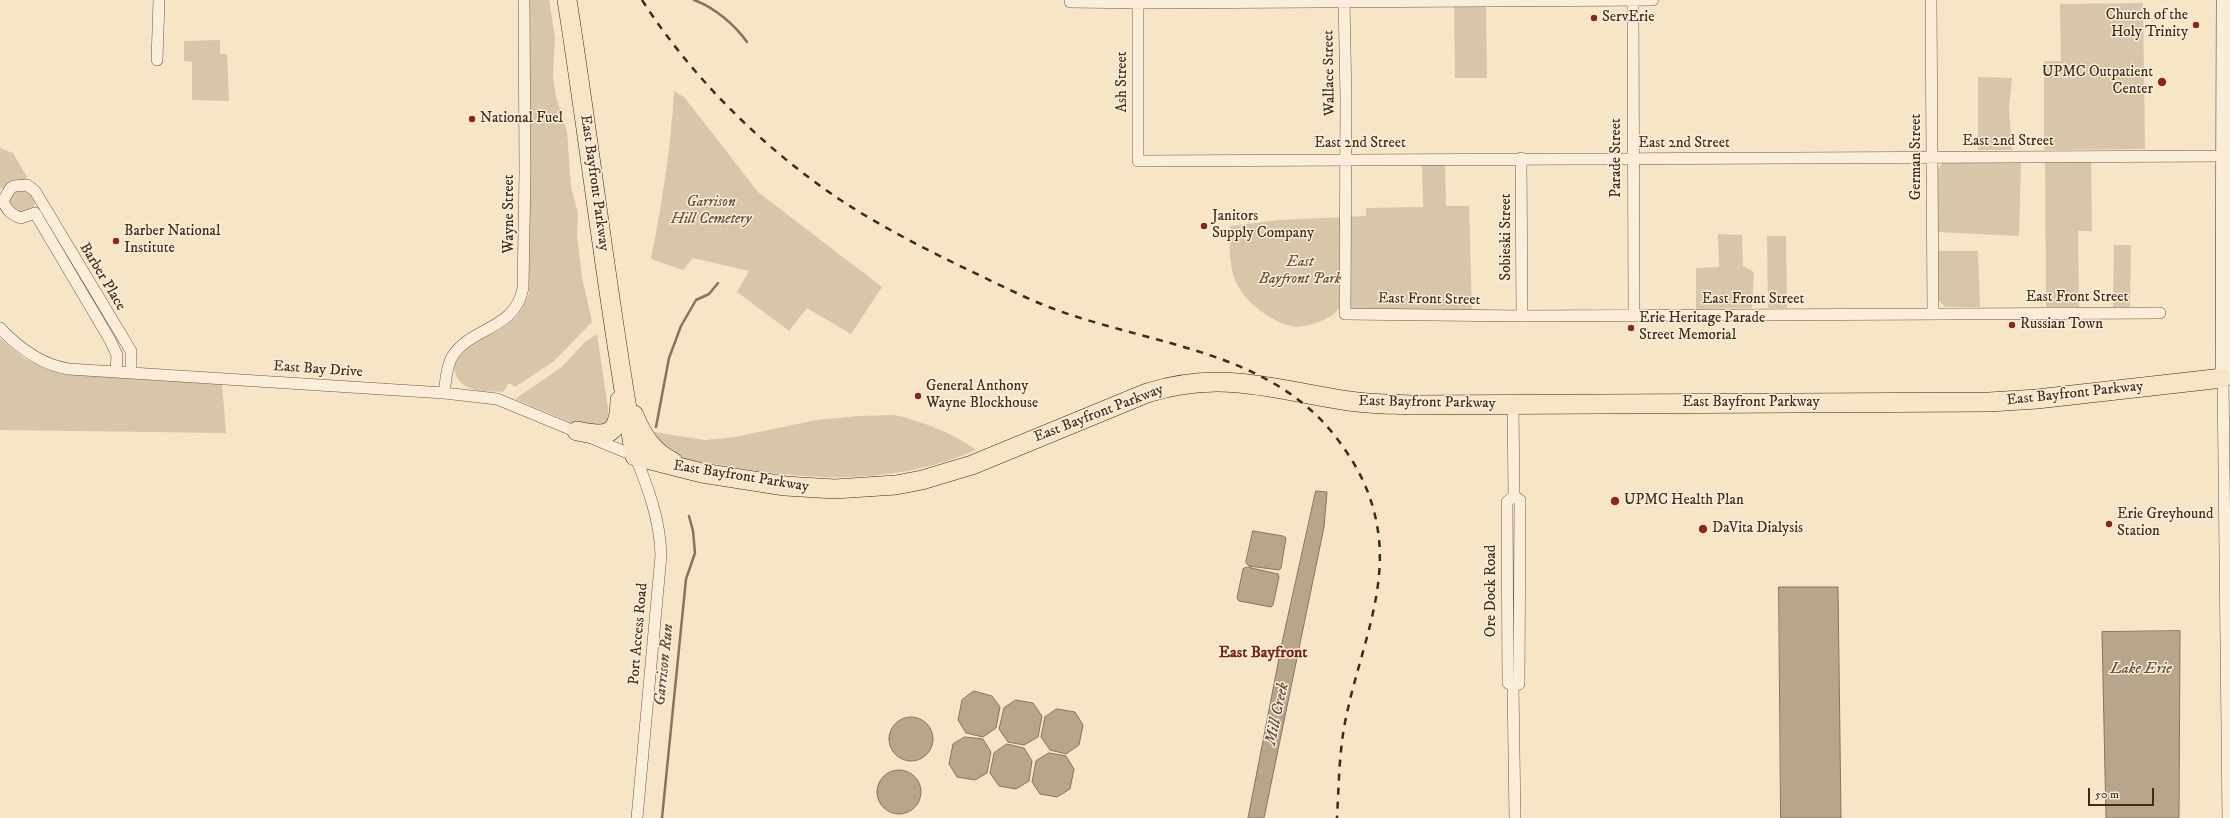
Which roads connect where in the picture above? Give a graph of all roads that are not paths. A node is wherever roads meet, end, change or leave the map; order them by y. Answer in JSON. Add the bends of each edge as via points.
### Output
{"nodes":[{"id":1,"x":159,"y":0,"type":"edge"},
{"id":2,"x":524,"y":0,"type":"edge"},
{"id":3,"x":567,"y":0,"type":"edge"},
{"id":4,"x":1633,"y":0,"type":"edge"},
{"id":5,"x":1653,"y":0,"type":"edge"},
{"id":6,"x":1932,"y":0,"type":"edge"},
{"id":7,"x":2224,"y":0,"type":"edge"},
{"id":8,"x":1070,"y":1,"type":"edge"},
{"id":9,"x":1344,"y":1,"type":"edge"},
{"id":10,"x":1138,"y":3,"type":"junction"},
{"id":11,"x":157,"y":60,"type":"dead end"},
{"id":12,"x":2228,"y":156,"type":"edge"},
{"id":13,"x":1932,"y":157,"type":"junction"},
{"id":14,"x":1521,"y":158,"type":"junction"},
{"id":15,"x":1345,"y":159,"type":"junction"},
{"id":16,"x":1632,"y":159,"type":"junction"},
{"id":17,"x":1138,"y":161,"type":"joint"},
{"id":18,"x":38,"y":198,"type":"junction"},
{"id":19,"x":35,"y":213,"type":"junction"},
{"id":20,"x":2160,"y":313,"type":"dead end"},
{"id":21,"x":1345,"y":314,"type":"joint"},
{"id":22,"x":1933,"y":314,"type":"junction"},
{"id":23,"x":1522,"y":316,"type":"junction"},
{"id":24,"x":1634,"y":316,"type":"junction"},
{"id":25,"x":0,"y":328,"type":"edge"},
{"id":26,"x":116,"y":372,"type":"junction"},
{"id":27,"x":132,"y":374,"type":"junction"},
{"id":28,"x":621,"y":377,"type":"junction"},
{"id":29,"x":2223,"y":378,"type":"junction"},
{"id":30,"x":444,"y":393,"type":"junction"},
{"id":31,"x":1512,"y":404,"type":"junction"},
{"id":32,"x":577,"y":431,"type":"junction"},
{"id":33,"x":635,"y":456,"type":"junction"},
{"id":34,"x":2227,"y":462,"type":"edge"},
{"id":35,"x":689,"y":470,"type":"junction"},
{"id":36,"x":637,"y":818,"type":"edge"},
{"id":37,"x":1515,"y":818,"type":"edge"},
{"id":38,"x":2228,"y":818,"type":"edge"}],
"edges":[{"from":1,"to":11,"type":"street"},
{"from":2,"to":30,"type":"street","name":"Wayne Street","via":[[524,288],[518,304],[510,315],[456,351],[449,364]]},
{"from":3,"to":28,"type":"highway","name":"East Bayfront Parkway"},
{"from":4,"to":5,"type":"street"},
{"from":4,"to":9,"type":"street"},
{"from":4,"to":16,"type":"street","name":"Parade Street"},
{"from":6,"to":13,"type":"street","name":"German Street"},
{"from":7,"to":12,"type":"street"},
{"from":8,"to":10,"type":"street"},
{"from":9,"to":10,"type":"street"},
{"from":9,"to":15,"type":"street","name":"Wallace Street"},
{"from":10,"to":17,"type":"street","name":"Ash Street"},
{"from":12,"to":13,"type":"street","name":"East 2nd Street"},
{"from":12,"to":29,"type":"street"},
{"from":13,"to":16,"type":"street","name":"East 2nd Street"},
{"from":13,"to":22,"type":"street","name":"German Street"},
{"from":14,"to":15,"type":"street","name":"East 2nd Street"},
{"from":14,"to":16,"type":"street","name":"East 2nd Street"},
{"from":14,"to":23,"type":"street","name":"Sobieski Street"},
{"from":15,"to":17,"type":"street","name":"East 2nd Street"},
{"from":15,"to":21,"type":"street","name":"Wallace Street"},
{"from":16,"to":24,"type":"street","name":"Parade Street"},
{"from":18,"to":19,"type":"street"},
{"from":18,"to":19,"type":"street","name":"Barber Place","via":[[31,188],[18,184],[10,189],[3,202],[14,216],[21,218]]},
{"from":18,"to":27,"type":"street","name":"Barber Place","via":[[131,351]]},
{"from":19,"to":26,"type":"street","name":"Barber Place","via":[[110,340],[117,356]]},
{"from":20,"to":22,"type":"street","name":"East Front Street"},
{"from":21,"to":23,"type":"street","name":"East Front Street"},
{"from":22,"to":24,"type":"street","name":"East Front Street"},
{"from":23,"to":24,"type":"street","name":"East Front Street"},
{"from":25,"to":26,"type":"street","name":"East Bay Drive","via":[[24,350],[49,363],[69,369]]},
{"from":26,"to":27,"type":"street","name":"East Bay Drive"},
{"from":27,"to":30,"type":"street","name":"East Bay Drive"},
{"from":28,"to":32,"type":"highway","via":[[619,418],[613,430],[601,436]]},
{"from":28,"to":33,"type":"highway","name":"East Bayfront Parkway"},
{"from":28,"to":35,"type":"highway","via":[[636,418],[650,446],[666,459]]},
{"from":29,"to":31,"type":"highway","name":"East Bayfront Parkway","via":[[1988,402]]},
{"from":29,"to":34,"type":"street"},
{"from":30,"to":32,"type":"street","name":"East Bay Drive","via":[[497,399]]},
{"from":31,"to":35,"type":"highway","name":"East Bayfront Parkway","via":[[1368,403],[1258,384],[1204,382],[1173,386],[1147,394],[972,465],[896,485],[809,488]]},
{"from":31,"to":37,"type":"street","name":"Ore Dock Road","via":[[1514,496],[1520,500],[1519,684],[1513,686]]},
{"from":32,"to":33,"type":"street","name":"East Bay Drive"},
{"from":33,"to":35,"type":"highway","name":"East Bayfront Parkway"},
{"from":33,"to":36,"type":"street","name":"Port Access Road","via":[[652,503],[661,555]]},
{"from":34,"to":38,"type":"street"}]}
